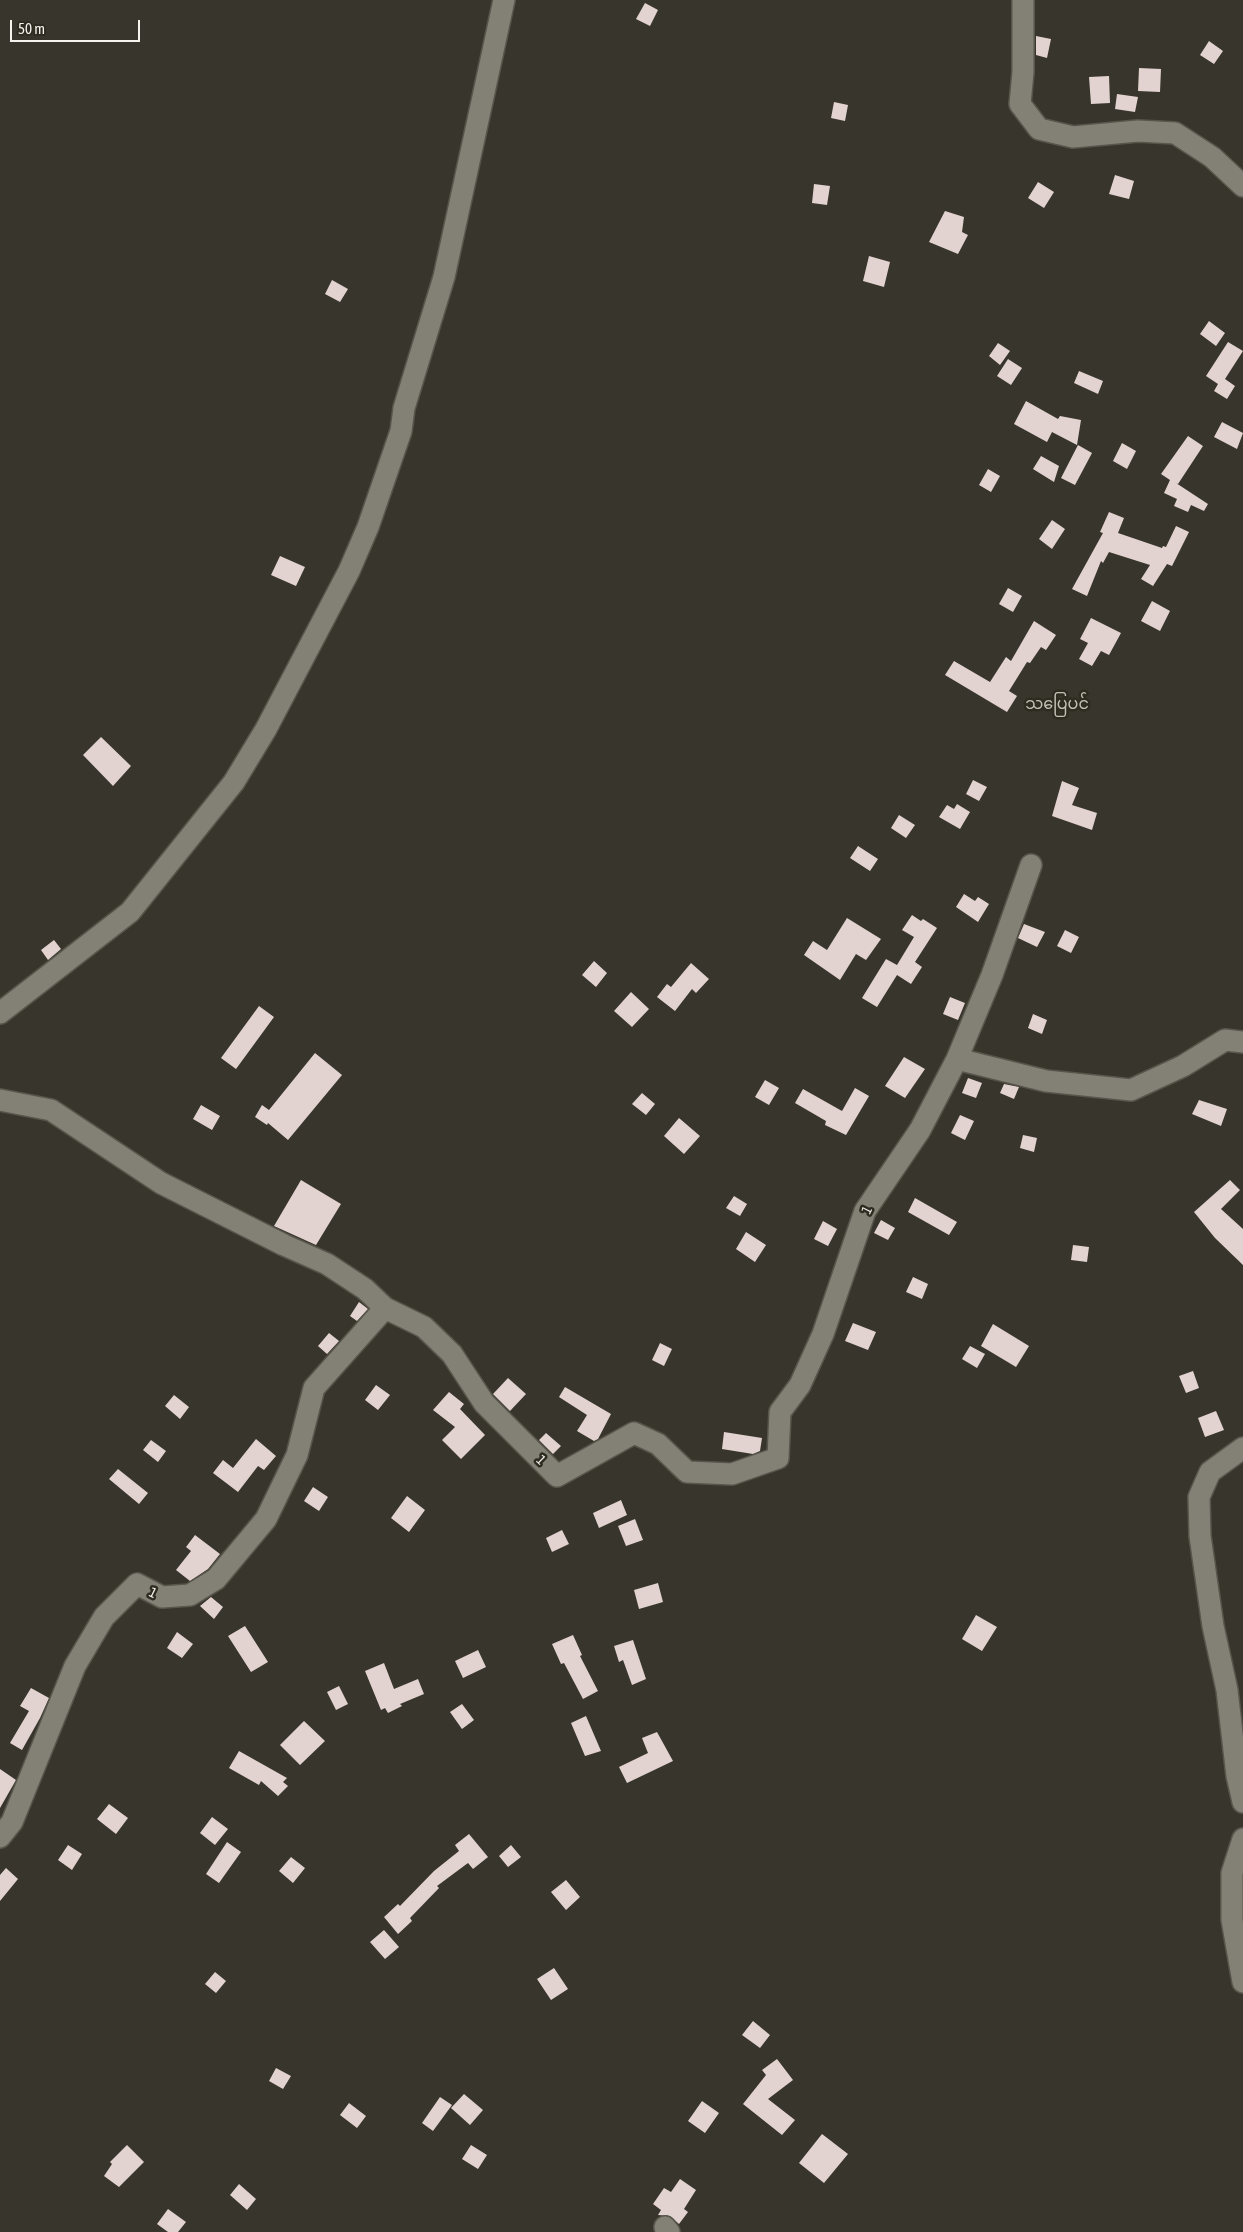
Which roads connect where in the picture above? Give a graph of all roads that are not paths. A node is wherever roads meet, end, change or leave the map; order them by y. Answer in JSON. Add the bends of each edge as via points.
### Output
{"nodes":[{"id":1,"x":504,"y":0,"type":"edge"},
{"id":2,"x":1023,"y":0,"type":"edge"},
{"id":3,"x":1243,"y":186,"type":"edge"},
{"id":4,"x":1031,"y":864,"type":"dead end"},
{"id":5,"x":0,"y":1013,"type":"edge"},
{"id":6,"x":1243,"y":1042,"type":"edge"},
{"id":7,"x":957,"y":1059,"type":"junction"},
{"id":8,"x":0,"y":1100,"type":"edge"},
{"id":9,"x":386,"y":1308,"type":"junction"},
{"id":10,"x":1243,"y":1448,"type":"edge"},
{"id":11,"x":1243,"y":1802,"type":"edge"},
{"id":12,"x":0,"y":1837,"type":"edge"},
{"id":13,"x":1243,"y":1839,"type":"edge"},
{"id":14,"x":1243,"y":1982,"type":"edge"}],
"edges":[{"from":1,"to":5,"type":"street","via":[[444,277],[400,431],[350,571],[266,729],[234,782],[130,912]]},
{"from":2,"to":3,"type":"street","via":[[1020,104],[1039,129],[1073,137],[1138,131],[1175,133],[1212,156]]},
{"from":4,"to":7,"type":"street","name":"1","via":[[992,975]]},
{"from":6,"to":7,"type":"street","via":[[1225,1040],[1183,1066],[1131,1090],[1046,1081]]},
{"from":7,"to":9,"type":"street","name":"1","via":[[920,1130],[865,1211],[823,1334],[800,1385],[780,1412],[778,1458],[732,1474],[687,1472],[658,1444],[634,1433],[557,1476],[484,1402],[452,1354],[424,1327]]},
{"from":8,"to":9,"type":"street","via":[[50,1110],[160,1184],[327,1264],[365,1289]]},
{"from":9,"to":12,"type":"street","name":"1","via":[[314,1388],[297,1455],[266,1519],[216,1578],[190,1594],[162,1597],[137,1584],[104,1617],[75,1666],[12,1822]]},
{"from":10,"to":11,"type":"street","via":[[1210,1472],[1199,1497],[1200,1536]]},
{"from":13,"to":14,"type":"street","via":[[1232,1873],[1232,1910]]}]}
